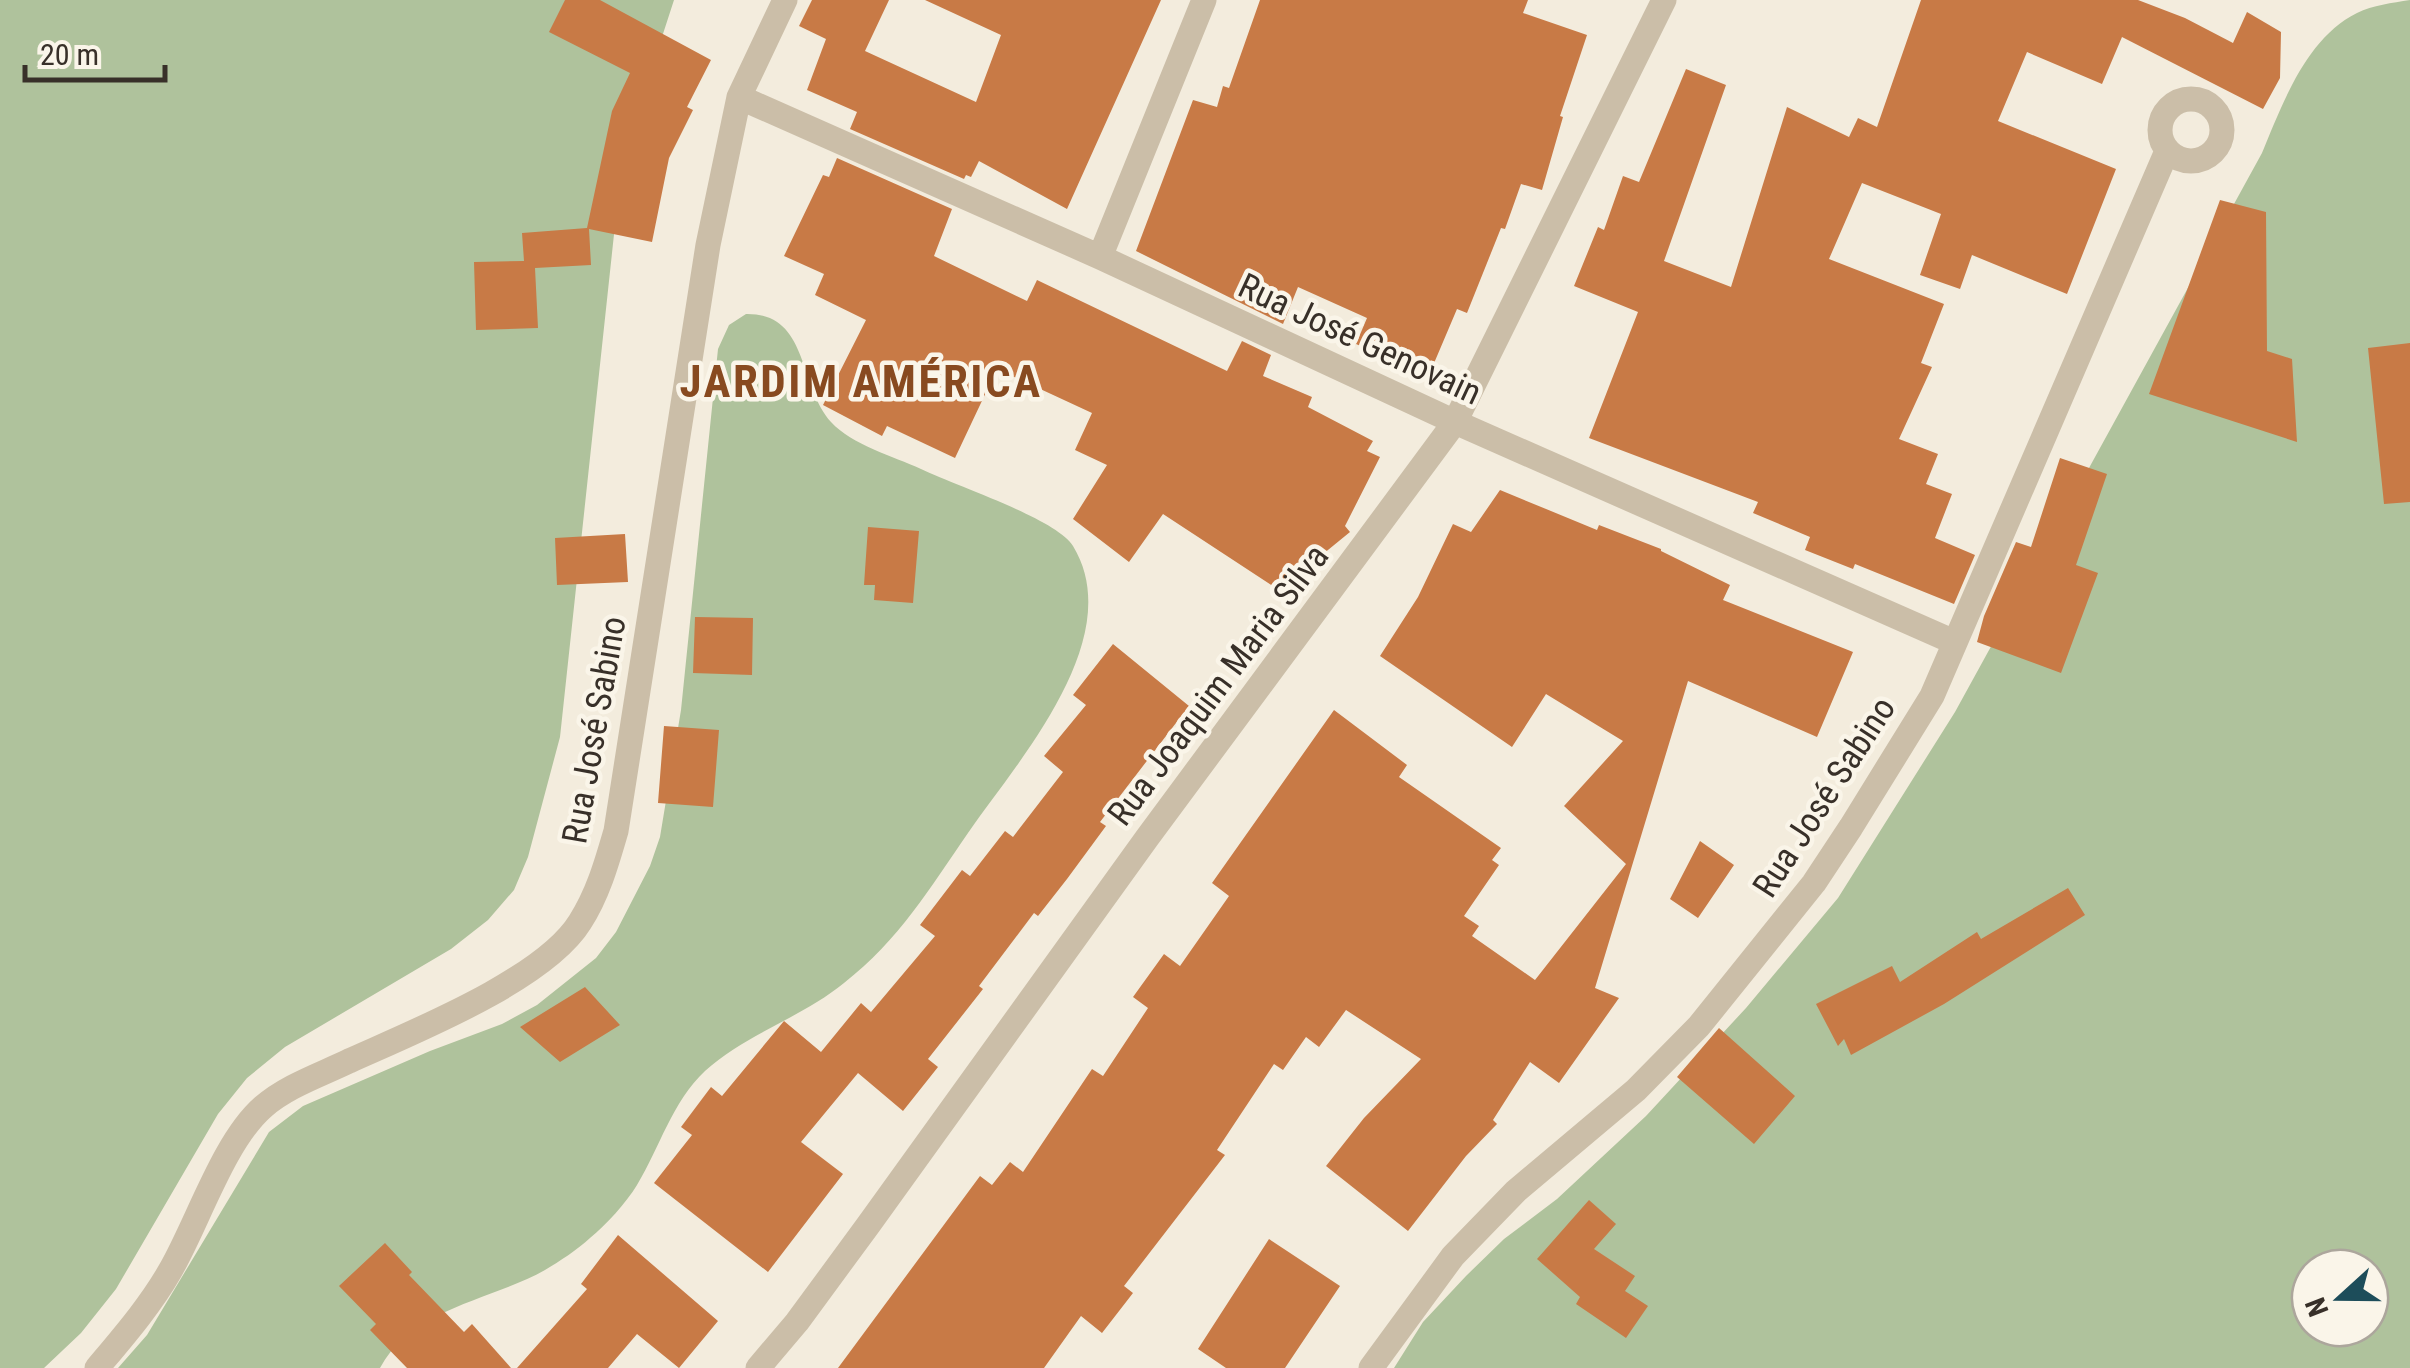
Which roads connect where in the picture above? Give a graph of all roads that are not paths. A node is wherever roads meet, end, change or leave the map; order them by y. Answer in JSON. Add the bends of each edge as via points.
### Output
{"nodes":[{"id":1,"x":785,"y":0,"type":"edge"},
{"id":2,"x":1204,"y":0,"type":"edge"},
{"id":3,"x":1664,"y":0,"type":"edge"},
{"id":4,"x":739,"y":97,"type":"junction"},
{"id":5,"x":2167,"y":151,"type":"dead end"},
{"id":6,"x":1100,"y":257,"type":"junction"},
{"id":7,"x":1455,"y":422,"type":"junction"},
{"id":8,"x":1954,"y":642,"type":"junction"},
{"id":9,"x":97,"y":1368,"type":"edge"},
{"id":10,"x":758,"y":1368,"type":"edge"},
{"id":11,"x":1371,"y":1368,"type":"edge"}],
"edges":[{"from":1,"to":4,"type":"street","name":"Rua José Sabino"},
{"from":2,"to":6,"type":"street"},
{"from":3,"to":7,"type":"street","name":"Rua Joaquim Maria Silva"},
{"from":4,"to":6,"type":"street","name":"Rua José Genovain"},
{"from":4,"to":9,"type":"street","name":"Rua José Sabino","via":[[708,245],[616,830],[592,899],[578,924],[532,969],[260,1108],[170,1271]]},
{"from":5,"to":8,"type":"street","name":"Rua José Sabino"},
{"from":6,"to":7,"type":"street","name":"Rua José Genovain"},
{"from":7,"to":8,"type":"street","name":"Rua José Genovain"},
{"from":7,"to":10,"type":"street","name":"Rua Joaquim Maria Silva"},
{"from":8,"to":11,"type":"street","name":"Rua José Sabino","via":[[1901,750],[1754,960],[1636,1090],[1531,1178],[1453,1256]]}]}
